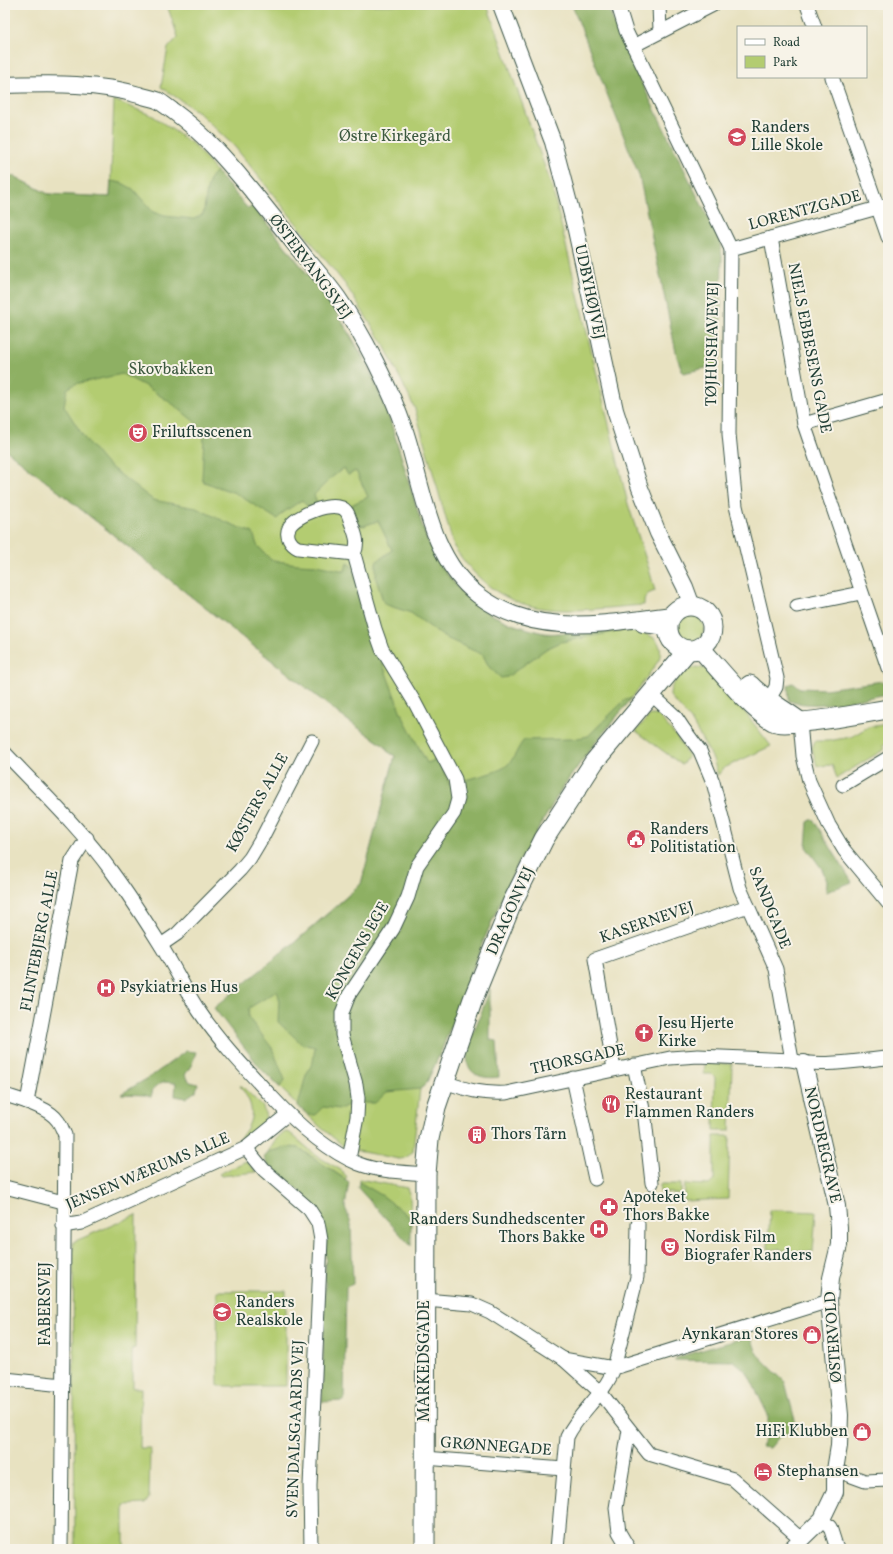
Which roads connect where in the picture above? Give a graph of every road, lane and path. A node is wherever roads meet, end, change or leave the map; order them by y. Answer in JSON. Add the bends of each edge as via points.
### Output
{"nodes":[{"id":1,"x":501,"y":5,"type":"edge"},
{"id":2,"x":618,"y":5,"type":"edge"},
{"id":3,"x":660,"y":5,"type":"edge"},
{"id":4,"x":713,"y":5,"type":"edge"},
{"id":5,"x":807,"y":5,"type":"edge"},
{"id":6,"x":815,"y":26,"type":"edge"},
{"id":7,"x":660,"y":31,"type":"junction"},
{"id":8,"x":633,"y":46,"type":"junction"},
{"id":9,"x":832,"y":78,"type":"edge"},
{"id":10,"x":5,"y":85,"type":"edge"},
{"id":11,"x":883,"y":207,"type":"edge"},
{"id":12,"x":888,"y":237,"type":"edge"},
{"id":13,"x":771,"y":238,"type":"junction"},
{"id":14,"x":732,"y":249,"type":"junction"},
{"id":15,"x":888,"y":400,"type":"edge"},
{"id":16,"x":804,"y":424,"type":"junction"},
{"id":17,"x":354,"y":554,"type":"junction"},
{"id":18,"x":861,"y":593,"type":"junction"},
{"id":19,"x":798,"y":606,"type":"dead end"},
{"id":20,"x":686,"y":630,"type":"junction"},
{"id":21,"x":888,"y":668,"type":"edge"},
{"id":22,"x":656,"y":687,"type":"junction"},
{"id":23,"x":768,"y":701,"type":"junction"},
{"id":24,"x":883,"y":710,"type":"edge"},
{"id":25,"x":800,"y":722,"type":"junction"},
{"id":26,"x":312,"y":741,"type":"dead end"},
{"id":27,"x":5,"y":753,"type":"edge"},
{"id":28,"x":888,"y":758,"type":"edge"},
{"id":29,"x":843,"y":785,"type":"dead end"},
{"id":30,"x":86,"y":838,"type":"junction"},
{"id":31,"x":888,"y":903,"type":"edge"},
{"id":32,"x":748,"y":906,"type":"junction"},
{"id":33,"x":161,"y":945,"type":"junction"},
{"id":34,"x":888,"y":1058,"type":"edge"},
{"id":35,"x":798,"y":1062,"type":"junction"},
{"id":36,"x":634,"y":1065,"type":"junction"},
{"id":37,"x":614,"y":1069,"type":"junction"},
{"id":38,"x":573,"y":1078,"type":"junction"},
{"id":39,"x":444,"y":1082,"type":"junction"},
{"id":40,"x":5,"y":1095,"type":"edge"},
{"id":41,"x":27,"y":1102,"type":"junction"},
{"id":42,"x":288,"y":1114,"type":"junction"},
{"id":43,"x":246,"y":1148,"type":"junction"},
{"id":44,"x":349,"y":1159,"type":"junction"},
{"id":45,"x":426,"y":1174,"type":"junction"},
{"id":46,"x":595,"y":1179,"type":"dead end"},
{"id":47,"x":652,"y":1183,"type":"dead end"},
{"id":48,"x":5,"y":1187,"type":"edge"},
{"id":49,"x":63,"y":1202,"type":"junction"},
{"id":50,"x":638,"y":1224,"type":"dead end"},
{"id":51,"x":63,"y":1226,"type":"junction"},
{"id":52,"x":839,"y":1227,"type":"joint"},
{"id":53,"x":425,"y":1300,"type":"junction"},
{"id":54,"x":829,"y":1301,"type":"junction"},
{"id":55,"x":562,"y":1358,"type":"junction"},
{"id":56,"x":614,"y":1368,"type":"junction"},
{"id":57,"x":5,"y":1379,"type":"edge"},
{"id":58,"x":63,"y":1385,"type":"junction"},
{"id":59,"x":600,"y":1392,"type":"junction"},
{"id":60,"x":629,"y":1430,"type":"junction"},
{"id":61,"x":425,"y":1458,"type":"junction"},
{"id":62,"x":564,"y":1469,"type":"junction"},
{"id":63,"x":835,"y":1470,"type":"junction"},
{"id":64,"x":888,"y":1480,"type":"edge"},
{"id":65,"x":818,"y":1516,"type":"junction"},
{"id":66,"x":796,"y":1544,"type":"edge"},
{"id":67,"x":61,"y":1549,"type":"edge"},
{"id":68,"x":311,"y":1549,"type":"edge"},
{"id":69,"x":425,"y":1549,"type":"edge"},
{"id":70,"x":557,"y":1549,"type":"edge"},
{"id":71,"x":629,"y":1549,"type":"edge"},
{"id":72,"x":837,"y":1549,"type":"edge"}],
"edges":[{"from":1,"to":20,"type":"street","name":"UDBYHØJVEJ","via":[[553,142],[576,230],[617,418],[658,533],[686,587]]},
{"from":2,"to":8,"type":"street","name":"TØJHUSHAVEVEJ"},
{"from":3,"to":7,"type":"street"},
{"from":4,"to":7,"type":"street"},
{"from":5,"to":6,"type":"street"},
{"from":7,"to":8,"type":"street"},
{"from":8,"to":14,"type":"street","name":"TØJHUSHAVEVEJ"},
{"from":9,"to":11,"type":"street"},
{"from":10,"to":20,"type":"street","name":"ØSTERVANGSVEJ","via":[[93,86],[125,91],[158,101],[188,122],[215,147],[329,286],[367,347],[405,429],[435,536],[446,559],[459,577],[477,594],[518,617],[544,623],[570,626],[624,621]]},
{"from":11,"to":12,"type":"street"},
{"from":11,"to":13,"type":"street","name":"LORENTZGADE"},
{"from":13,"to":14,"type":"street","name":"LORENTZGADE"},
{"from":13,"to":16,"type":"street","name":"NIELS EBBESENS GADE"},
{"from":14,"to":23,"type":"street","name":"TØJHUSHAVEVEJ","via":[[730,434],[736,506],[777,682]]},
{"from":15,"to":16,"type":"street"},
{"from":16,"to":18,"type":"street","name":"NIELS EBBESENS GADE"},
{"from":17,"to":17,"type":"street","name":"KONGENS EGE","via":[[357,538],[346,510],[340,506],[322,507],[288,528],[290,541],[298,548]]},
{"from":17,"to":44,"type":"street","name":"KONGENS EGE","via":[[382,649],[415,703],[455,779],[458,799],[454,814],[417,866],[408,897],[393,929],[349,995],[342,1012],[342,1035],[358,1098]]},
{"from":18,"to":19,"type":"street"},
{"from":18,"to":21,"type":"street","name":"NIELS EBBESENS GADE"},
{"from":20,"to":22,"type":"main road","name":"DRAGONVEJ"},
{"from":20,"to":23,"type":"main road"},
{"from":20,"to":25,"type":"main road","via":[[763,714],[774,721]]},
{"from":22,"to":32,"type":"street","name":"SANDGADE","via":[[700,751],[713,782],[740,888]]},
{"from":22,"to":39,"type":"main road","name":"DRAGONVEJ","via":[[594,762],[544,839],[512,904],[485,969]]},
{"from":23,"to":25,"type":"main road"},
{"from":24,"to":25,"type":"main road","via":[[821,721]]},
{"from":25,"to":31,"type":"street","via":[[803,756],[808,776],[829,825],[844,850]]},
{"from":26,"to":33,"type":"street","name":"KØSTERS ALLE","via":[[250,858],[178,934]]},
{"from":27,"to":30,"type":"street"},
{"from":28,"to":29,"type":"street"},
{"from":30,"to":33,"type":"street","via":[[113,873]]},
{"from":30,"to":41,"type":"street","name":"FLINTEBJERG ALLE","via":[[72,861]]},
{"from":32,"to":35,"type":"street","name":"SANDGADE","via":[[776,969]]},
{"from":32,"to":37,"type":"street","name":"KASERNEVEJ","via":[[594,959]]},
{"from":33,"to":42,"type":"street","via":[[181,983],[212,1028]]},
{"from":34,"to":35,"type":"street","name":"THORSGADE","via":[[846,1062]]},
{"from":35,"to":36,"type":"street","name":"THORSGADE","via":[[698,1056]]},
{"from":35,"to":52,"type":"street","name":"NORDREGRAVE","via":[[836,1206]]},
{"from":36,"to":37,"type":"street","name":"THORSGADE"},
{"from":36,"to":47,"type":"street","via":[[645,1119]]},
{"from":37,"to":38,"type":"street","name":"THORSGADE"},
{"from":38,"to":39,"type":"street","name":"THORSGADE","via":[[506,1093],[488,1094],[472,1092]]},
{"from":38,"to":46,"type":"street"},
{"from":39,"to":45,"type":"main road","name":"DRAGONVEJ","via":[[429,1139]]},
{"from":40,"to":41,"type":"street","name":"FABERSVEJ"},
{"from":41,"to":49,"type":"street","name":"FABERSVEJ","via":[[52,1113],[65,1135]]},
{"from":42,"to":43,"type":"street","name":"JENSEN WÆRUMS ALLE"},
{"from":42,"to":44,"type":"street","via":[[316,1139]]},
{"from":43,"to":51,"type":"street","name":"JENSEN WÆRUMS ALLE","via":[[81,1223]]},
{"from":43,"to":68,"type":"street","name":"SVEN DALSGAARDS VEJ","via":[[264,1170],[309,1210],[318,1223],[321,1240],[310,1486]]},
{"from":44,"to":45,"type":"street","via":[[379,1170]]},
{"from":45,"to":53,"type":"main road","name":"MARKEDSGADE"},
{"from":48,"to":49,"type":"street"},
{"from":49,"to":51,"type":"street","name":"FABERSVEJ"},
{"from":50,"to":56,"type":"street","via":[[636,1278]]},
{"from":51,"to":58,"type":"street","name":"FABERSVEJ"},
{"from":52,"to":54,"type":"street","name":"ØSTERVOLD","via":[[839,1246],[831,1278]]},
{"from":53,"to":55,"type":"street","via":[[472,1304],[490,1312]]},
{"from":53,"to":61,"type":"main road","name":"MARKEDSGADE"},
{"from":54,"to":56,"type":"street"},
{"from":54,"to":63,"type":"street","name":"ØSTERVOLD","via":[[840,1415]]},
{"from":55,"to":56,"type":"street"},
{"from":55,"to":59,"type":"street"},
{"from":56,"to":59,"type":"street","via":[[610,1379]]},
{"from":57,"to":58,"type":"street"},
{"from":58,"to":67,"type":"street","name":"FABERSVEJ"},
{"from":59,"to":60,"type":"street"},
{"from":59,"to":62,"type":"street","via":[[571,1427],[567,1437]]},
{"from":60,"to":66,"type":"street","via":[[649,1454],[733,1479]]},
{"from":60,"to":71,"type":"street","via":[[616,1508],[620,1532]]},
{"from":61,"to":62,"type":"street","name":"GRØNNEGADE"},
{"from":61,"to":69,"type":"main road","name":"MARKEDSGADE"},
{"from":62,"to":70,"type":"street"},
{"from":63,"to":64,"type":"street","via":[[865,1481]]},
{"from":63,"to":65,"type":"street","name":"ØSTERVOLD","via":[[835,1492]]},
{"from":65,"to":66,"type":"street"},
{"from":65,"to":72,"type":"street","via":[[830,1527]]}]}
